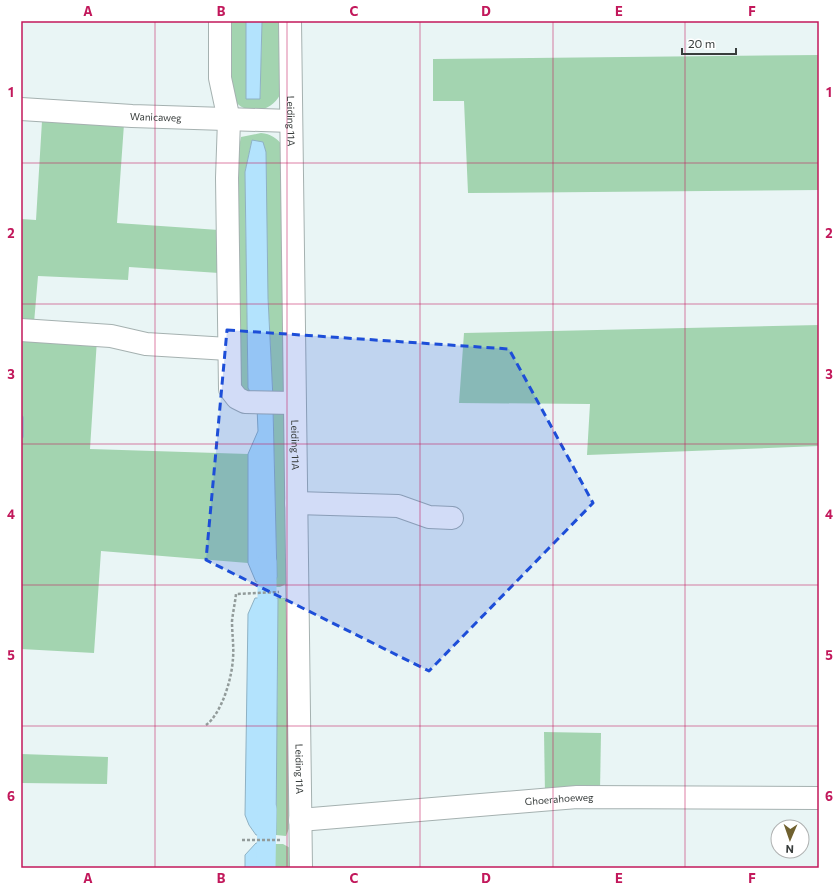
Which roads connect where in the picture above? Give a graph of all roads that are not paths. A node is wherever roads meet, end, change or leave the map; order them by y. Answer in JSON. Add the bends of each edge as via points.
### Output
{"nodes":[{"id":1,"x":220,"y":21,"type":"edge"},
{"id":2,"x":290,"y":21,"type":"edge"},
{"id":3,"x":21,"y":109,"type":"edge"},
{"id":4,"x":229,"y":120,"type":"junction"},
{"id":5,"x":291,"y":121,"type":"junction"},
{"id":6,"x":21,"y":330,"type":"edge"},
{"id":7,"x":228,"y":349,"type":"junction"},
{"id":8,"x":290,"y":403,"type":"junction"},
{"id":9,"x":296,"y":503,"type":"junction"},
{"id":10,"x":452,"y":518,"type":"dead end"},
{"id":11,"x":819,"y":798,"type":"edge"},
{"id":12,"x":300,"y":830,"type":"junction"},
{"id":13,"x":301,"y":868,"type":"edge"}],
"edges":[{"from":1,"to":4,"type":"street","via":[[220,78]]},
{"from":2,"to":5,"type":"street","name":"Leiding 11A"},
{"from":3,"to":4,"type":"street","name":"Wanicaweg"},
{"from":4,"to":5,"type":"street","name":"Wanicaweg"},
{"from":4,"to":7,"type":"street"},
{"from":5,"to":8,"type":"street","name":"Leiding 11A"},
{"from":6,"to":7,"type":"street","via":[[111,336],[146,344]]},
{"from":7,"to":8,"type":"street","via":[[230,389],[241,400],[256,403]]},
{"from":8,"to":9,"type":"street","name":"Leiding 11A"},
{"from":9,"to":10,"type":"street","via":[[398,506],[429,517]]},
{"from":9,"to":12,"type":"street","name":"Leiding 11A"},
{"from":11,"to":12,"type":"street","name":"Ghoerahoeweg","via":[[577,797]]},
{"from":12,"to":13,"type":"street","name":"Leiding 11A"}]}
